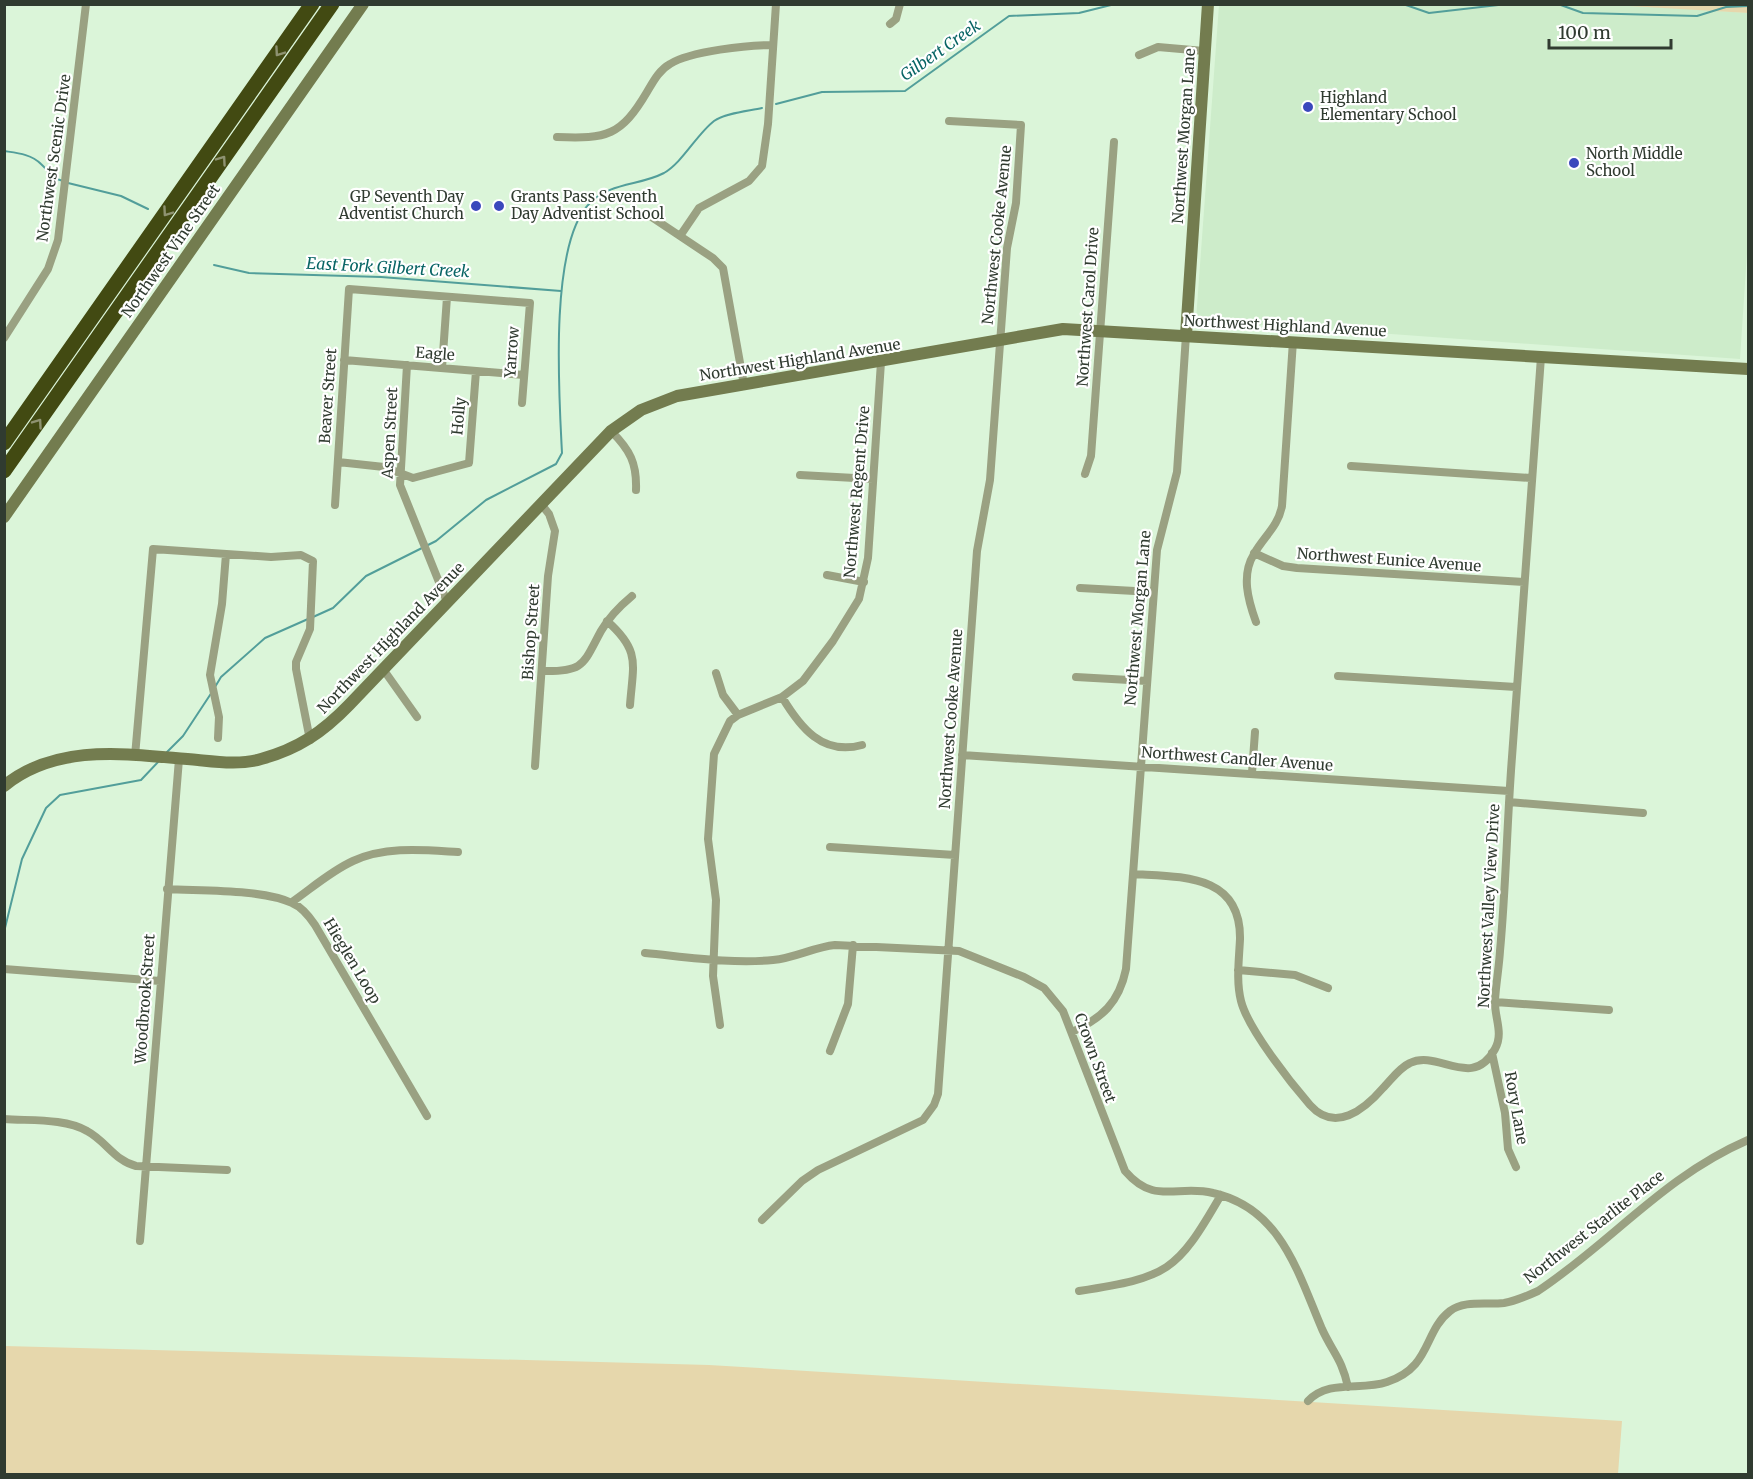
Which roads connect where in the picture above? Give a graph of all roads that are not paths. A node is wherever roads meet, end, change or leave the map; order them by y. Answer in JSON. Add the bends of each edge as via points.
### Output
{"nodes":[{"id":1,"x":86,"y":4,"type":"edge"},
{"id":2,"x":312,"y":4,"type":"edge"},
{"id":3,"x":332,"y":4,"type":"edge"},
{"id":4,"x":363,"y":4,"type":"edge"},
{"id":5,"x":776,"y":4,"type":"edge"},
{"id":6,"x":900,"y":4,"type":"edge"},
{"id":7,"x":1208,"y":4,"type":"edge"},
{"id":8,"x":890,"y":24,"type":"dead end"},
{"id":9,"x":773,"y":45,"type":"junction"},
{"id":10,"x":1204,"y":51,"type":"junction"},
{"id":11,"x":1139,"y":55,"type":"dead end"},
{"id":12,"x":949,"y":121,"type":"dead end"},
{"id":13,"x":557,"y":137,"type":"dead end"},
{"id":14,"x":1114,"y":142,"type":"dead end"},
{"id":15,"x":650,"y":216,"type":"dead end"},
{"id":16,"x":680,"y":236,"type":"junction"},
{"id":17,"x":447,"y":297,"type":"junction"},
{"id":18,"x":1100,"y":330,"type":"junction"},
{"id":19,"x":1186,"y":335,"type":"junction"},
{"id":20,"x":4,"y":338,"type":"edge"},
{"id":21,"x":1000,"y":340,"type":"junction"},
{"id":22,"x":1293,"y":341,"type":"junction"},
{"id":23,"x":1541,"y":357,"type":"junction"},
{"id":24,"x":344,"y":360,"type":"junction"},
{"id":25,"x":881,"y":362,"type":"junction"},
{"id":26,"x":407,"y":365,"type":"junction"},
{"id":27,"x":442,"y":368,"type":"junction"},
{"id":28,"x":1749,"y":369,"type":"edge"},
{"id":29,"x":476,"y":371,"type":"junction"},
{"id":30,"x":524,"y":375,"type":"junction"},
{"id":31,"x":744,"y":385,"type":"junction"},
{"id":32,"x":522,"y":403,"type":"dead end"},
{"id":33,"x":611,"y":431,"type":"junction"},
{"id":34,"x":4,"y":443,"type":"edge"},
{"id":35,"x":338,"y":462,"type":"junction"},
{"id":36,"x":1351,"y":466,"type":"dead end"},
{"id":37,"x":4,"y":471,"type":"edge"},
{"id":38,"x":399,"y":474,"type":"junction"},
{"id":39,"x":801,"y":474,"type":"dead end"},
{"id":40,"x":1085,"y":474,"type":"dead end"},
{"id":41,"x":1532,"y":478,"type":"junction"},
{"id":42,"x":873,"y":479,"type":"junction"},
{"id":43,"x":636,"y":490,"type":"dead end"},
{"id":44,"x":541,"y":504,"type":"junction"},
{"id":45,"x":335,"y":506,"type":"dead end"},
{"id":46,"x":4,"y":517,"type":"edge"},
{"id":47,"x":226,"y":554,"type":"junction"},
{"id":48,"x":1254,"y":554,"type":"junction"},
{"id":49,"x":827,"y":575,"type":"dead end"},
{"id":50,"x":864,"y":582,"type":"junction"},
{"id":51,"x":1524,"y":582,"type":"junction"},
{"id":52,"x":1080,"y":588,"type":"dead end"},
{"id":53,"x":1153,"y":592,"type":"junction"},
{"id":54,"x":632,"y":596,"type":"dead end"},
{"id":55,"x":447,"y":602,"type":"junction"},
{"id":56,"x":607,"y":621,"type":"junction"},
{"id":57,"x":1256,"y":622,"type":"dead end"},
{"id":58,"x":383,"y":669,"type":"junction"},
{"id":59,"x":542,"y":671,"type":"junction"},
{"id":60,"x":716,"y":673,"type":"dead end"},
{"id":61,"x":1338,"y":675,"type":"dead end"},
{"id":62,"x":1076,"y":676,"type":"dead end"},
{"id":63,"x":1147,"y":681,"type":"junction"},
{"id":64,"x":1516,"y":687,"type":"junction"},
{"id":65,"x":782,"y":697,"type":"junction"},
{"id":66,"x":630,"y":705,"type":"dead end"},
{"id":67,"x":738,"y":715,"type":"junction"},
{"id":68,"x":417,"y":717,"type":"dead end"},
{"id":69,"x":1255,"y":732,"type":"dead end"},
{"id":70,"x":218,"y":738,"type":"dead end"},
{"id":71,"x":310,"y":740,"type":"junction"},
{"id":72,"x":862,"y":745,"type":"dead end"},
{"id":73,"x":962,"y":755,"type":"junction"},
{"id":74,"x":135,"y":756,"type":"junction"},
{"id":75,"x":179,"y":759,"type":"junction"},
{"id":76,"x":535,"y":766,"type":"dead end"},
{"id":77,"x":1141,"y":766,"type":"junction"},
{"id":78,"x":1252,"y":773,"type":"junction"},
{"id":79,"x":4,"y":786,"type":"edge"},
{"id":80,"x":1509,"y":791,"type":"junction"},
{"id":81,"x":1509,"y":802,"type":"junction"},
{"id":82,"x":1643,"y":813,"type":"dead end"},
{"id":83,"x":830,"y":847,"type":"dead end"},
{"id":84,"x":458,"y":852,"type":"dead end"},
{"id":85,"x":955,"y":855,"type":"junction"},
{"id":86,"x":1134,"y":874,"type":"junction"},
{"id":87,"x":167,"y":889,"type":"junction"},
{"id":88,"x":292,"y":902,"type":"junction"},
{"id":89,"x":853,"y":945,"type":"junction"},
{"id":90,"x":949,"y":950,"type":"junction"},
{"id":91,"x":645,"y":953,"type":"dead end"},
{"id":92,"x":714,"y":959,"type":"junction"},
{"id":93,"x":4,"y":969,"type":"edge"},
{"id":94,"x":1238,"y":970,"type":"junction"},
{"id":95,"x":160,"y":981,"type":"junction"},
{"id":96,"x":1328,"y":988,"type":"dead end"},
{"id":97,"x":1495,"y":1002,"type":"junction"},
{"id":98,"x":1609,"y":1010,"type":"dead end"},
{"id":99,"x":720,"y":1025,"type":"dead end"},
{"id":100,"x":1072,"y":1032,"type":"junction"},
{"id":101,"x":830,"y":1051,"type":"dead end"},
{"id":102,"x":1492,"y":1053,"type":"junction"},
{"id":103,"x":428,"y":1116,"type":"dead end"},
{"id":104,"x":4,"y":1119,"type":"edge"},
{"id":105,"x":1749,"y":1140,"type":"edge"},
{"id":106,"x":145,"y":1167,"type":"junction"},
{"id":107,"x":1516,"y":1167,"type":"dead end"},
{"id":108,"x":227,"y":1170,"type":"dead end"},
{"id":109,"x":1221,"y":1195,"type":"junction"},
{"id":110,"x":762,"y":1220,"type":"dead end"},
{"id":111,"x":140,"y":1241,"type":"dead end"},
{"id":112,"x":1079,"y":1291,"type":"dead end"},
{"id":113,"x":1348,"y":1387,"type":"junction"},
{"id":114,"x":1308,"y":1401,"type":"dead end"}],
"edges":[{"from":1,"to":20,"type":"street","name":"Northwest Scenic Drive","via":[[58,240],[48,269]]},
{"from":2,"to":34,"type":"highway","one_way":true},
{"from":37,"to":3,"type":"highway","one_way":true},
{"from":4,"to":46,"type":"main road","name":"Northwest Vine Street"},
{"from":5,"to":9,"type":"street"},
{"from":6,"to":8,"type":"street","via":[[896,19]]},
{"from":7,"to":10,"type":"main road","name":"Northwest Morgan Lane"},
{"from":9,"to":13,"type":"street","via":[[746,46],[678,60],[662,70],[634,114],[619,129],[601,137]]},
{"from":9,"to":16,"type":"street","via":[[762,166],[748,181],[699,207]]},
{"from":10,"to":11,"type":"street","via":[[1158,47]]},
{"from":10,"to":19,"type":"main road","name":"Northwest Morgan Lane"},
{"from":12,"to":21,"type":"street","name":"Northwest Cooke Avenue","via":[[1021,125]]},
{"from":14,"to":18,"type":"street","name":"Northwest Carol Drive"},
{"from":15,"to":16,"type":"street"},
{"from":16,"to":31,"type":"street","via":[[723,268]]},
{"from":17,"to":24,"type":"street","name":"Beaver Street","via":[[349,289]]},
{"from":17,"to":27,"type":"street"},
{"from":17,"to":30,"type":"street","name":"Yarrow","via":[[530,303]]},
{"from":18,"to":19,"type":"main road","name":"Northwest Highland Avenue"},
{"from":18,"to":21,"type":"main road","name":"Northwest Highland Avenue","via":[[1047,331]]},
{"from":18,"to":40,"type":"street","name":"Northwest Carol Drive","via":[[1091,456]]},
{"from":19,"to":22,"type":"main road","name":"Northwest Highland Avenue"},
{"from":19,"to":53,"type":"street","name":"Northwest Morgan Lane","via":[[1177,472],[1158,539]]},
{"from":21,"to":25,"type":"main road","name":"Northwest Highland Avenue"},
{"from":21,"to":73,"type":"street","name":"Northwest Cooke Avenue","via":[[990,480],[977,551]]},
{"from":22,"to":23,"type":"main road","name":"Northwest Highland Avenue"},
{"from":22,"to":48,"type":"street","via":[[1282,506],[1274,529]]},
{"from":23,"to":28,"type":"main road","name":"Northwest Highland Avenue"},
{"from":23,"to":41,"type":"street","name":"Northwest Valley View Drive"},
{"from":24,"to":26,"type":"street","name":"Eagle"},
{"from":24,"to":35,"type":"street","name":"Beaver Street"},
{"from":25,"to":31,"type":"main road","name":"Northwest Highland Avenue"},
{"from":25,"to":42,"type":"street","name":"Northwest Regent Drive"},
{"from":26,"to":27,"type":"street","name":"Eagle"},
{"from":26,"to":38,"type":"street","name":"Aspen Street"},
{"from":27,"to":29,"type":"street","name":"Eagle"},
{"from":29,"to":30,"type":"street","name":"Eagle"},
{"from":29,"to":38,"type":"street","name":"Holly","via":[[469,463],[417,478]]},
{"from":30,"to":32,"type":"street","name":"Yarrow"},
{"from":31,"to":33,"type":"main road","name":"Northwest Highland Avenue","via":[[658,402]]},
{"from":33,"to":43,"type":"street","via":[[633,459]]},
{"from":33,"to":44,"type":"main road","name":"Northwest Highland Avenue"},
{"from":35,"to":38,"type":"street","via":[[384,467]]},
{"from":35,"to":45,"type":"street","name":"Beaver Street"},
{"from":36,"to":41,"type":"street"},
{"from":38,"to":55,"type":"street","name":"Aspen Street"},
{"from":39,"to":42,"type":"street"},
{"from":41,"to":51,"type":"street","name":"Northwest Valley View Drive"},
{"from":42,"to":50,"type":"street","name":"Northwest Regent Drive"},
{"from":44,"to":55,"type":"main road","name":"Northwest Highland Avenue"},
{"from":44,"to":59,"type":"street","name":"Bishop Street","via":[[555,531]]},
{"from":47,"to":70,"type":"street","via":[[210,675],[219,717]]},
{"from":47,"to":71,"type":"street","via":[[301,555],[313,561],[310,629],[296,662]]},
{"from":47,"to":74,"type":"street","via":[[153,549]]},
{"from":48,"to":51,"type":"street","name":"Northwest Eunice Avenue","via":[[1297,568]]},
{"from":48,"to":57,"type":"street","via":[[1247,587]]},
{"from":49,"to":50,"type":"street"},
{"from":50,"to":65,"type":"street","name":"Northwest Regent Drive","via":[[850,616],[828,649],[803,681]]},
{"from":51,"to":64,"type":"street","name":"Northwest Valley View Drive"},
{"from":52,"to":53,"type":"street"},
{"from":53,"to":63,"type":"street","name":"Northwest Morgan Lane"},
{"from":54,"to":56,"type":"street"},
{"from":55,"to":58,"type":"main road","name":"Northwest Highland Avenue"},
{"from":56,"to":59,"type":"street","via":[[592,652],[581,664],[566,671]]},
{"from":56,"to":66,"type":"street","via":[[625,637],[632,653]]},
{"from":58,"to":68,"type":"street"},
{"from":58,"to":71,"type":"main road","name":"Northwest Highland Avenue"},
{"from":59,"to":76,"type":"street","name":"Bishop Street"},
{"from":60,"to":67,"type":"street","via":[[723,695]]},
{"from":61,"to":64,"type":"street"},
{"from":62,"to":63,"type":"street"},
{"from":63,"to":77,"type":"street","name":"Northwest Morgan Lane"},
{"from":64,"to":80,"type":"street","name":"Northwest Valley View Drive"},
{"from":65,"to":67,"type":"street","name":"Northwest Regent Drive"},
{"from":65,"to":72,"type":"street","via":[[799,725],[815,739],[835,747]]},
{"from":67,"to":92,"type":"street","name":"Northwest Regent Drive","via":[[718,741],[712,772],[708,839],[716,900]]},
{"from":69,"to":78,"type":"street"},
{"from":71,"to":75,"type":"main road","name":"Northwest Highland Avenue","via":[[260,760]]},
{"from":73,"to":77,"type":"street","name":"Northwest Candler Avenue"},
{"from":73,"to":85,"type":"street","name":"Northwest Cooke Avenue"},
{"from":74,"to":75,"type":"main road","name":"Northwest Highland Avenue"},
{"from":74,"to":79,"type":"main road","name":"Northwest Highland Avenue","via":[[69,756],[31,768]]},
{"from":75,"to":87,"type":"street","name":"Woodbrook Street"},
{"from":77,"to":78,"type":"street","name":"Northwest Candler Avenue"},
{"from":77,"to":86,"type":"street","name":"Northwest Morgan Lane"},
{"from":78,"to":80,"type":"street","name":"Northwest Candler Avenue"},
{"from":80,"to":81,"type":"street","name":"Northwest Valley View Drive"},
{"from":81,"to":82,"type":"street"},
{"from":81,"to":97,"type":"street","name":"Northwest Valley View Drive"},
{"from":83,"to":85,"type":"street"},
{"from":84,"to":88,"type":"street","via":[[405,850],[369,855],[343,866]]},
{"from":85,"to":90,"type":"street","name":"Northwest Cooke Avenue"},
{"from":86,"to":94,"type":"street","via":[[1196,879],[1220,890],[1235,909],[1238,920]]},
{"from":86,"to":100,"type":"street","name":"Northwest Morgan Lane","via":[[1126,969],[1120,992],[1104,1014]]},
{"from":87,"to":88,"type":"street","via":[[256,895]]},
{"from":87,"to":95,"type":"street","name":"Woodbrook Street"},
{"from":88,"to":103,"type":"street","name":"Hieglen Loop","via":[[315,925]]},
{"from":89,"to":90,"type":"street","name":"Crown Street"},
{"from":89,"to":92,"type":"street","name":"Crown Street","via":[[823,946],[770,961]]},
{"from":89,"to":101,"type":"street","via":[[848,1004]]},
{"from":90,"to":100,"type":"street","name":"Crown Street","via":[[1044,988],[1063,1011]]},
{"from":90,"to":110,"type":"street","name":"Northwest Cooke Avenue","via":[[938,1094],[929,1113],[914,1125],[818,1170]]},
{"from":91,"to":92,"type":"street","name":"Crown Street"},
{"from":92,"to":99,"type":"street","name":"Northwest Regent Drive"},
{"from":93,"to":95,"type":"street"},
{"from":94,"to":96,"type":"street","via":[[1295,975]]},
{"from":94,"to":102,"type":"street","via":[[1238,989],[1246,1018],[1310,1104],[1328,1117],[1346,1117],[1366,1107],[1409,1063],[1431,1060],[1464,1069],[1480,1064]]},
{"from":95,"to":106,"type":"street","name":"Woodbrook Street"},
{"from":97,"to":98,"type":"street"},
{"from":97,"to":102,"type":"street","name":"Northwest Valley View Drive","via":[[1499,1034]]},
{"from":100,"to":109,"type":"street","name":"Crown Street","via":[[1112,1144],[1130,1177],[1154,1191]]},
{"from":102,"to":107,"type":"street","name":"Rory Lane","via":[[1508,1149]]},
{"from":104,"to":106,"type":"street","via":[[82,1128],[122,1161]]},
{"from":105,"to":113,"type":"street","name":"Northwest Starlite Place","via":[[1679,1177],[1539,1290],[1506,1303],[1464,1305],[1450,1311],[1419,1361],[1401,1376],[1384,1384]]},
{"from":106,"to":108,"type":"street"},
{"from":106,"to":111,"type":"street","name":"Woodbrook Street"},
{"from":109,"to":112,"type":"street","via":[[1191,1245],[1160,1272],[1140,1280]]},
{"from":109,"to":113,"type":"street","name":"Crown Street","via":[[1253,1210],[1282,1240],[1327,1338],[1342,1361]]},
{"from":113,"to":114,"type":"street","name":"Northwest Starlite Place","via":[[1329,1388]]}]}
